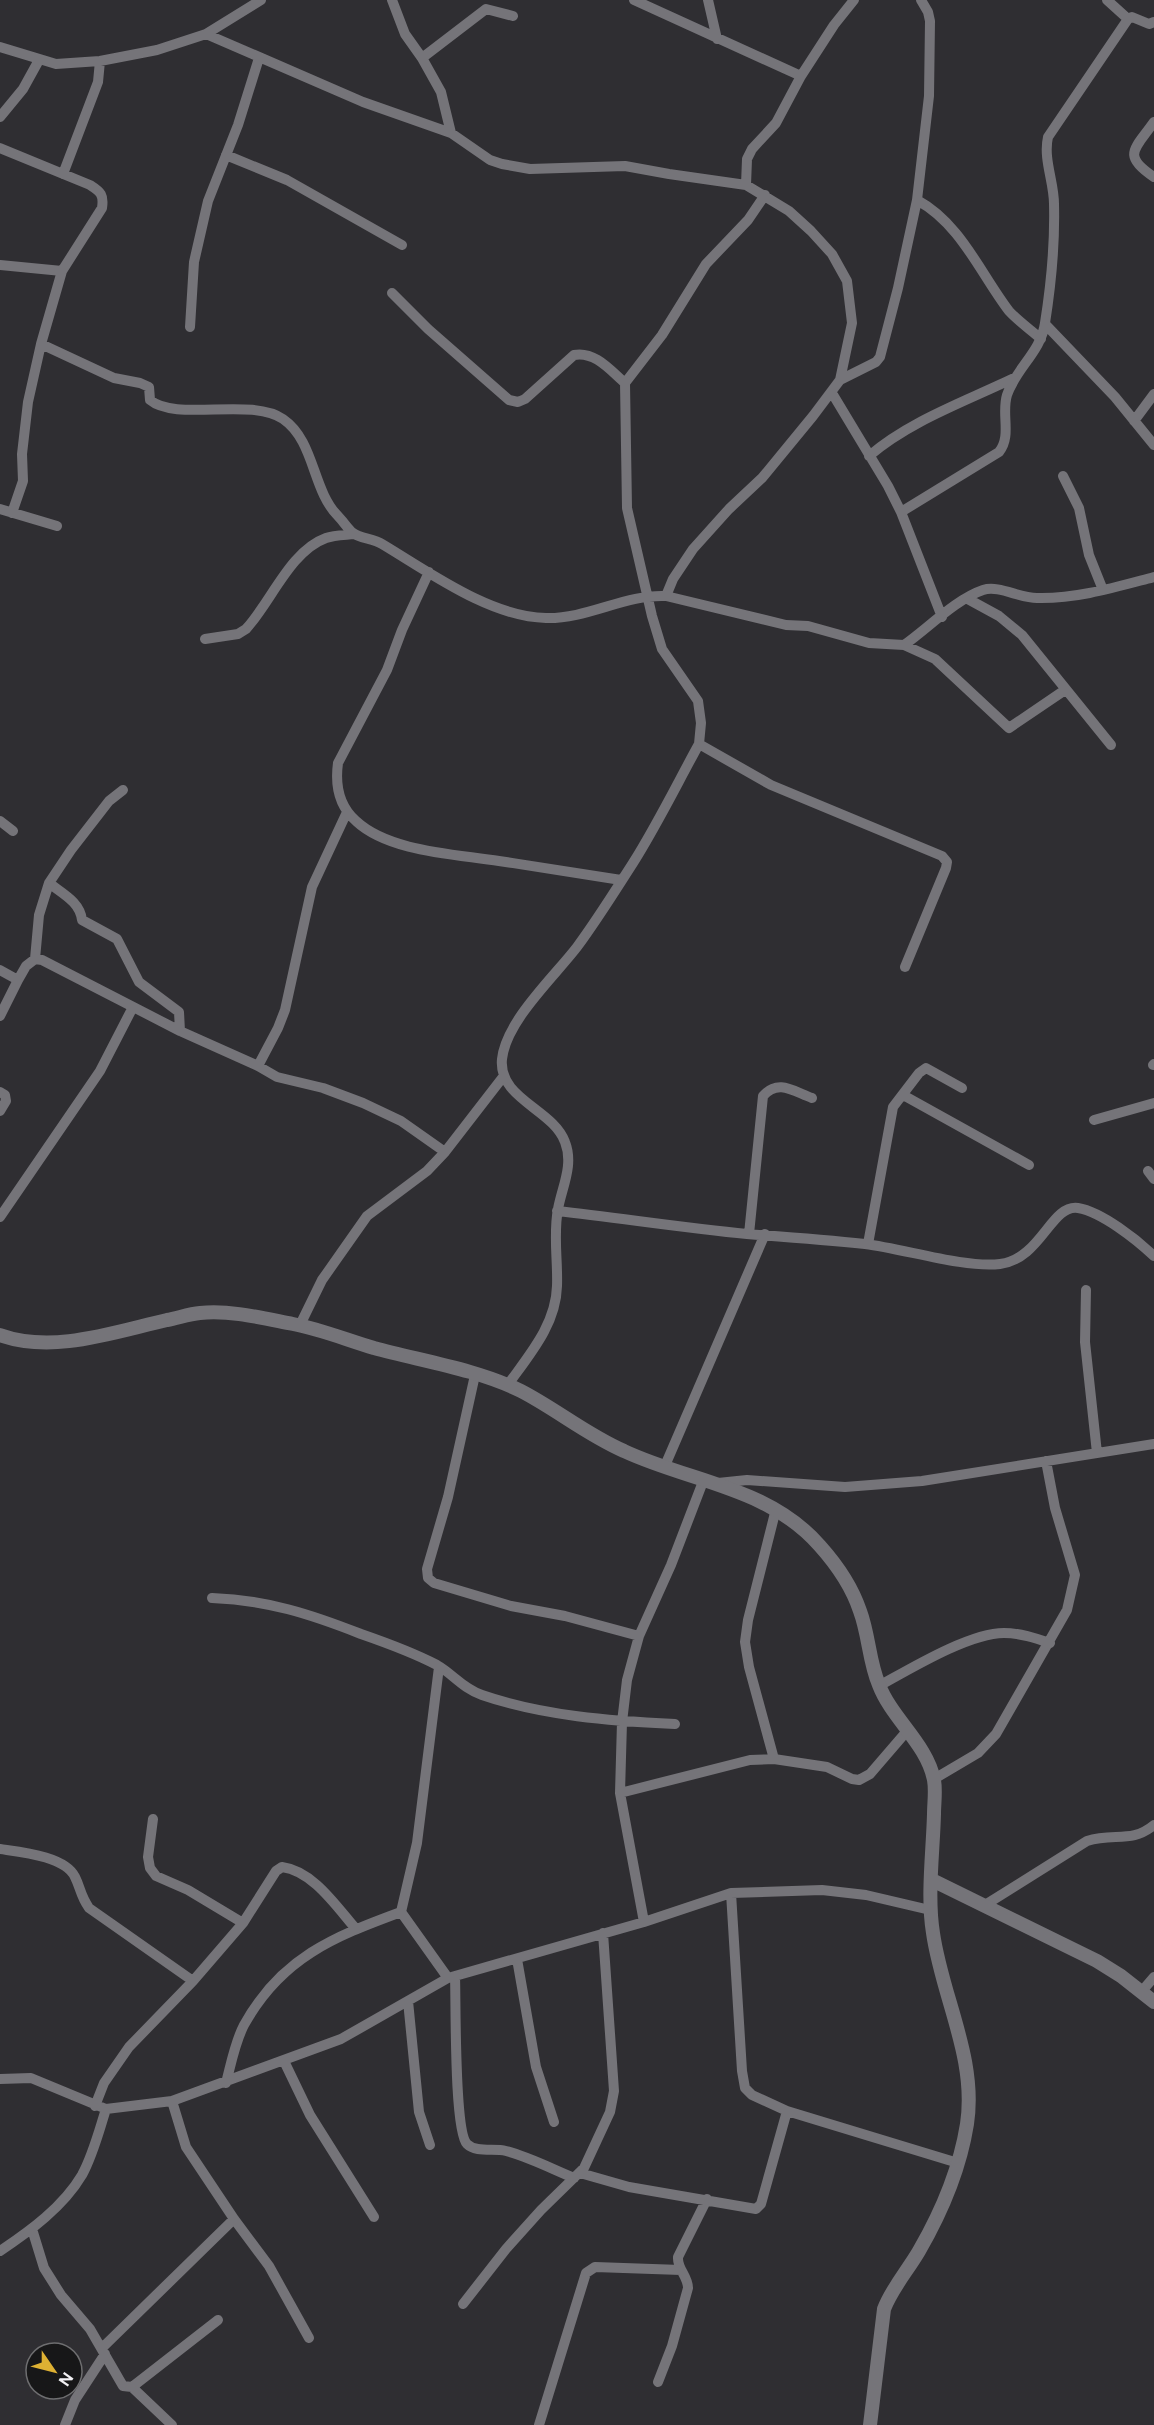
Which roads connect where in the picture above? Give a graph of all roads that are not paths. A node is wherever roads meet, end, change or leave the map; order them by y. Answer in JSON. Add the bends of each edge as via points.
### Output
{"nodes":[{"id":1,"x":261,"y":0,"type":"edge"},
{"id":2,"x":392,"y":0,"type":"edge"},
{"id":3,"x":634,"y":0,"type":"edge"},
{"id":4,"x":708,"y":0,"type":"edge"},
{"id":5,"x":855,"y":0,"type":"edge"},
{"id":6,"x":921,"y":0,"type":"edge"},
{"id":7,"x":1107,"y":0,"type":"edge"},
{"id":8,"x":513,"y":16,"type":"dead end"},
{"id":9,"x":1128,"y":19,"type":"junction"},
{"id":10,"x":1154,"y":22,"type":"edge"},
{"id":11,"x":206,"y":34,"type":"junction"},
{"id":12,"x":717,"y":39,"type":"junction"},
{"id":13,"x":0,"y":47,"type":"edge"},
{"id":14,"x":259,"y":58,"type":"junction"},
{"id":15,"x":422,"y":58,"type":"junction"},
{"id":16,"x":39,"y":60,"type":"junction"},
{"id":17,"x":100,"y":61,"type":"junction"},
{"id":18,"x":801,"y":76,"type":"junction"},
{"id":19,"x":0,"y":117,"type":"edge"},
{"id":20,"x":1154,"y":122,"type":"edge"},
{"id":21,"x":451,"y":133,"type":"junction"},
{"id":22,"x":0,"y":148,"type":"edge"},
{"id":23,"x":226,"y":155,"type":"junction"},
{"id":24,"x":63,"y":174,"type":"junction"},
{"id":25,"x":1154,"y":177,"type":"edge"},
{"id":26,"x":746,"y":185,"type":"junction"},
{"id":27,"x":765,"y":195,"type":"junction"},
{"id":28,"x":917,"y":200,"type":"junction"},
{"id":29,"x":402,"y":245,"type":"dead end"},
{"id":30,"x":0,"y":266,"type":"edge"},
{"id":31,"x":62,"y":270,"type":"junction"},
{"id":32,"x":392,"y":293,"type":"dead end"},
{"id":33,"x":1045,"y":324,"type":"junction"},
{"id":34,"x":190,"y":327,"type":"dead end"},
{"id":35,"x":1041,"y":339,"type":"junction"},
{"id":36,"x":41,"y":344,"type":"junction"},
{"id":37,"x":1016,"y":377,"type":"junction"},
{"id":38,"x":840,"y":380,"type":"junction"},
{"id":39,"x":625,"y":383,"type":"junction"},
{"id":40,"x":832,"y":393,"type":"junction"},
{"id":41,"x":1154,"y":394,"type":"edge"},
{"id":42,"x":1134,"y":421,"type":"junction"},
{"id":43,"x":1154,"y":445,"type":"edge"},
{"id":44,"x":869,"y":456,"type":"junction"},
{"id":45,"x":1063,"y":476,"type":"dead end"},
{"id":46,"x":0,"y":509,"type":"edge"},
{"id":47,"x":901,"y":512,"type":"junction"},
{"id":48,"x":12,"y":513,"type":"junction"},
{"id":49,"x":57,"y":526,"type":"dead end"},
{"id":50,"x":354,"y":534,"type":"junction"},
{"id":51,"x":429,"y":572,"type":"junction"},
{"id":52,"x":1154,"y":577,"type":"edge"},
{"id":53,"x":1103,"y":590,"type":"junction"},
{"id":54,"x":647,"y":595,"type":"junction"},
{"id":55,"x":666,"y":596,"type":"junction"},
{"id":56,"x":966,"y":598,"type":"junction"},
{"id":57,"x":942,"y":617,"type":"junction"},
{"id":58,"x":205,"y":639,"type":"dead end"},
{"id":59,"x":903,"y":645,"type":"junction"},
{"id":60,"x":1065,"y":690,"type":"junction"},
{"id":61,"x":699,"y":744,"type":"junction"},
{"id":62,"x":1110,"y":746,"type":"dead end"},
{"id":63,"x":123,"y":790,"type":"dead end"},
{"id":64,"x":347,"y":812,"type":"junction"},
{"id":65,"x":0,"y":821,"type":"edge"},
{"id":66,"x":14,"y":831,"type":"dead end"},
{"id":67,"x":621,"y":880,"type":"junction"},
{"id":68,"x":49,"y":883,"type":"junction"},
{"id":69,"x":35,"y":959,"type":"junction"},
{"id":70,"x":905,"y":967,"type":"dead end"},
{"id":71,"x":0,"y":970,"type":"edge"},
{"id":72,"x":18,"y":980,"type":"junction"},
{"id":73,"x":133,"y":1006,"type":"junction"},
{"id":74,"x":0,"y":1016,"type":"edge"},
{"id":75,"x":180,"y":1031,"type":"junction"},
{"id":76,"x":258,"y":1066,"type":"junction"},
{"id":77,"x":503,"y":1077,"type":"junction"},
{"id":78,"x":962,"y":1088,"type":"dead end"},
{"id":79,"x":0,"y":1092,"type":"edge"},
{"id":80,"x":903,"y":1095,"type":"junction"},
{"id":81,"x":812,"y":1098,"type":"dead end"},
{"id":82,"x":1154,"y":1103,"type":"edge"},
{"id":83,"x":0,"y":1111,"type":"edge"},
{"id":84,"x":1094,"y":1120,"type":"dead end"},
{"id":85,"x":445,"y":1152,"type":"junction"},
{"id":86,"x":1029,"y":1166,"type":"dead end"},
{"id":87,"x":557,"y":1211,"type":"junction"},
{"id":88,"x":0,"y":1217,"type":"edge"},
{"id":89,"x":749,"y":1234,"type":"junction"},
{"id":90,"x":765,"y":1234,"type":"junction"},
{"id":91,"x":868,"y":1244,"type":"junction"},
{"id":92,"x":1154,"y":1256,"type":"edge"},
{"id":93,"x":1086,"y":1290,"type":"dead end"},
{"id":94,"x":300,"y":1325,"type":"junction"},
{"id":95,"x":0,"y":1335,"type":"edge"},
{"id":96,"x":475,"y":1375,"type":"junction"},
{"id":97,"x":507,"y":1386,"type":"junction"},
{"id":98,"x":1154,"y":1444,"type":"edge"},
{"id":99,"x":1096,"y":1453,"type":"junction"},
{"id":100,"x":1046,"y":1461,"type":"junction"},
{"id":101,"x":664,"y":1468,"type":"junction"},
{"id":102,"x":711,"y":1481,"type":"junction"},
{"id":103,"x":776,"y":1509,"type":"junction"},
{"id":104,"x":212,"y":1598,"type":"dead end"},
{"id":105,"x":639,"y":1636,"type":"junction"},
{"id":106,"x":1050,"y":1643,"type":"junction"},
{"id":107,"x":439,"y":1666,"type":"junction"},
{"id":108,"x":879,"y":1686,"type":"junction"},
{"id":109,"x":622,"y":1722,"type":"junction"},
{"id":110,"x":675,"y":1724,"type":"dead end"},
{"id":111,"x":907,"y":1731,"type":"junction"},
{"id":112,"x":774,"y":1759,"type":"junction"},
{"id":113,"x":934,"y":1779,"type":"junction"},
{"id":114,"x":620,"y":1793,"type":"junction"},
{"id":115,"x":153,"y":1818,"type":"dead end"},
{"id":116,"x":1154,"y":1825,"type":"edge"},
{"id":117,"x":0,"y":1849,"type":"edge"},
{"id":118,"x":933,"y":1880,"type":"junction"},
{"id":119,"x":731,"y":1893,"type":"junction"},
{"id":120,"x":985,"y":1905,"type":"junction"},
{"id":121,"x":930,"y":1910,"type":"junction"},
{"id":122,"x":401,"y":1912,"type":"junction"},
{"id":123,"x":644,"y":1922,"type":"junction"},
{"id":124,"x":243,"y":1923,"type":"junction"},
{"id":125,"x":356,"y":1929,"type":"junction"},
{"id":126,"x":603,"y":1933,"type":"junction"},
{"id":127,"x":517,"y":1959,"type":"junction"},
{"id":128,"x":452,"y":1977,"type":"junction"},
{"id":129,"x":1154,"y":1977,"type":"edge"},
{"id":130,"x":193,"y":1981,"type":"junction"},
{"id":131,"x":1142,"y":1991,"type":"junction"},
{"id":132,"x":408,"y":2001,"type":"junction"},
{"id":133,"x":1154,"y":2002,"type":"edge"},
{"id":134,"x":284,"y":2061,"type":"junction"},
{"id":135,"x":0,"y":2079,"type":"edge"},
{"id":136,"x":226,"y":2083,"type":"junction"},
{"id":137,"x":172,"y":2102,"type":"junction"},
{"id":138,"x":100,"y":2108,"type":"junction"},
{"id":139,"x":788,"y":2111,"type":"junction"},
{"id":140,"x":555,"y":2122,"type":"dead end"},
{"id":141,"x":430,"y":2145,"type":"dead end"},
{"id":142,"x":958,"y":2163,"type":"junction"},
{"id":143,"x":577,"y":2175,"type":"junction"},
{"id":144,"x":706,"y":2199,"type":"junction"},
{"id":145,"x":374,"y":2217,"type":"dead end"},
{"id":146,"x":234,"y":2219,"type":"junction"},
{"id":147,"x":32,"y":2229,"type":"junction"},
{"id":148,"x":0,"y":2250,"type":"edge"},
{"id":149,"x":681,"y":2270,"type":"junction"},
{"id":150,"x":463,"y":2304,"type":"dead end"},
{"id":151,"x":218,"y":2320,"type":"dead end"},
{"id":152,"x":309,"y":2338,"type":"dead end"},
{"id":153,"x":103,"y":2351,"type":"junction"},
{"id":154,"x":658,"y":2382,"type":"dead end"},
{"id":155,"x":132,"y":2387,"type":"junction"},
{"id":156,"x":66,"y":2425,"type":"edge"},
{"id":157,"x":172,"y":2425,"type":"edge"},
{"id":158,"x":539,"y":2425,"type":"edge"},
{"id":159,"x":870,"y":2425,"type":"edge"}],
"edges":[{"from":1,"to":11,"type":"street"},
{"from":2,"to":15,"type":"street","via":[[405,34]]},
{"from":3,"to":12,"type":"street"},
{"from":4,"to":12,"type":"street"},
{"from":5,"to":18,"type":"street"},
{"from":6,"to":28,"type":"street","via":[[930,21],[929,96]]},
{"from":7,"to":9,"type":"street"},
{"from":8,"to":15,"type":"street","via":[[486,9]]},
{"from":9,"to":10,"type":"street"},
{"from":9,"to":33,"type":"street","via":[[1048,137],[1045,150],[1054,206]]},
{"from":11,"to":14,"type":"street"},
{"from":11,"to":17,"type":"street","via":[[157,50]]},
{"from":12,"to":18,"type":"street"},
{"from":13,"to":16,"type":"street"},
{"from":14,"to":21,"type":"street","via":[[363,102]]},
{"from":14,"to":23,"type":"street"},
{"from":15,"to":21,"type":"street","via":[[441,92]]},
{"from":16,"to":17,"type":"street","via":[[56,64]]},
{"from":16,"to":19,"type":"street","via":[[23,89]]},
{"from":17,"to":24,"type":"street","via":[[98,82]]},
{"from":18,"to":26,"type":"street","via":[[776,123],[752,149],[747,159]]},
{"from":20,"to":25,"type":"street","via":[[1134,154],[1134,161]]},
{"from":21,"to":26,"type":"street","via":[[490,160],[530,169],[625,166]]},
{"from":22,"to":24,"type":"street"},
{"from":23,"to":29,"type":"street","via":[[287,180]]},
{"from":23,"to":34,"type":"street","via":[[208,201],[194,262]]},
{"from":24,"to":31,"type":"street","via":[[90,185],[103,197],[102,208]]},
{"from":26,"to":27,"type":"street"},
{"from":27,"to":38,"type":"street","via":[[811,231],[832,254],[847,281],[852,323]]},
{"from":27,"to":39,"type":"street","via":[[748,220],[706,264],[662,335]]},
{"from":28,"to":35,"type":"street","via":[[940,215],[977,261],[1010,312]]},
{"from":28,"to":38,"type":"street","via":[[883,352],[876,362]]},
{"from":30,"to":31,"type":"street"},
{"from":31,"to":36,"type":"street"},
{"from":32,"to":39,"type":"street","via":[[509,400],[525,399],[574,355],[584,353]]},
{"from":33,"to":35,"type":"street"},
{"from":33,"to":42,"type":"street"},
{"from":35,"to":37,"type":"street"},
{"from":36,"to":48,"type":"street","via":[[28,402],[23,481]]},
{"from":36,"to":50,"type":"street","via":[[114,378],[149,387],[150,400],[156,404],[170,408],[256,410],[281,418],[292,427],[304,447],[327,505]]},
{"from":37,"to":44,"type":"street","via":[[912,427]]},
{"from":37,"to":47,"type":"street","via":[[1004,406],[1006,438],[999,452]]},
{"from":38,"to":40,"type":"street"},
{"from":39,"to":54,"type":"street","via":[[627,508]]},
{"from":40,"to":44,"type":"street"},
{"from":40,"to":55,"type":"street","via":[[762,478],[693,549]]},
{"from":41,"to":42,"type":"street"},
{"from":42,"to":43,"type":"street"},
{"from":44,"to":47,"type":"street"},
{"from":45,"to":53,"type":"street","via":[[1078,508],[1089,555]]},
{"from":46,"to":48,"type":"street"},
{"from":47,"to":57,"type":"street"},
{"from":48,"to":49,"type":"street"},
{"from":50,"to":51,"type":"street","via":[[373,538]]},
{"from":50,"to":58,"type":"street","via":[[327,537],[313,544],[246,629]]},
{"from":51,"to":54,"type":"street","via":[[493,606],[546,618],[574,615]]},
{"from":51,"to":64,"type":"street","via":[[387,670],[338,763],[337,787]]},
{"from":52,"to":53,"type":"street"},
{"from":53,"to":56,"type":"street","via":[[1035,598],[987,589]]},
{"from":54,"to":55,"type":"street"},
{"from":54,"to":61,"type":"street","via":[[662,649],[698,701]]},
{"from":55,"to":59,"type":"street","via":[[869,643]]},
{"from":56,"to":57,"type":"street"},
{"from":56,"to":60,"type":"street","via":[[1011,624]]},
{"from":57,"to":59,"type":"street"},
{"from":59,"to":60,"type":"street","via":[[941,664],[1009,728]]},
{"from":60,"to":62,"type":"street"},
{"from":61,"to":67,"type":"street"},
{"from":61,"to":70,"type":"street","via":[[771,785],[942,856],[946,868]]},
{"from":63,"to":68,"type":"street","via":[[109,801]]},
{"from":64,"to":67,"type":"street","via":[[380,837],[423,849]]},
{"from":64,"to":76,"type":"street","via":[[312,886],[285,1010]]},
{"from":65,"to":66,"type":"street"},
{"from":67,"to":77,"type":"street","via":[[578,945],[522,1015],[502,1058]]},
{"from":68,"to":69,"type":"street","via":[[39,915]]},
{"from":68,"to":75,"type":"street","via":[[77,904],[82,920],[117,939],[139,982],[179,1012]]},
{"from":69,"to":72,"type":"street"},
{"from":69,"to":73,"type":"street"},
{"from":71,"to":72,"type":"street"},
{"from":72,"to":74,"type":"street"},
{"from":73,"to":75,"type":"street"},
{"from":73,"to":88,"type":"street","via":[[100,1071]]},
{"from":75,"to":76,"type":"street"},
{"from":76,"to":85,"type":"street","via":[[277,1077],[363,1103],[401,1121]]},
{"from":77,"to":85,"type":"street"},
{"from":77,"to":87,"type":"street","via":[[553,1124],[565,1141],[569,1161]]},
{"from":78,"to":80,"type":"street","via":[[926,1068]]},
{"from":79,"to":83,"type":"street","via":[[6,1101]]},
{"from":80,"to":86,"type":"street"},
{"from":80,"to":91,"type":"street","via":[[892,1113]]},
{"from":81,"to":89,"type":"street","via":[[778,1086],[763,1096]]},
{"from":82,"to":84,"type":"street"},
{"from":85,"to":94,"type":"street","via":[[427,1172],[367,1216],[322,1280]]},
{"from":87,"to":89,"type":"street"},
{"from":87,"to":97,"type":"street","via":[[557,1287],[553,1311],[543,1335]]},
{"from":89,"to":90,"type":"street"},
{"from":90,"to":91,"type":"street"},
{"from":90,"to":101,"type":"street"},
{"from":91,"to":92,"type":"street","via":[[972,1263],[1000,1264],[1018,1260],[1034,1247],[1060,1213],[1078,1208],[1135,1238]]},
{"from":93,"to":99,"type":"street","via":[[1085,1342]]},
{"from":94,"to":95,"type":"street","via":[[227,1312],[196,1313],[96,1337],[43,1343]]},
{"from":94,"to":96,"type":"street"},
{"from":96,"to":97,"type":"street"},
{"from":96,"to":105,"type":"street","via":[[448,1497],[427,1569],[428,1578],[511,1606]]},
{"from":97,"to":101,"type":"street","via":[[591,1435]]},
{"from":98,"to":99,"type":"street"},
{"from":99,"to":100,"type":"street"},
{"from":100,"to":102,"type":"street","via":[[922,1481],[845,1487]]},
{"from":100,"to":106,"type":"street","via":[[1075,1575],[1067,1610]]},
{"from":101,"to":102,"type":"street"},
{"from":102,"to":103,"type":"street"},
{"from":102,"to":105,"type":"street"},
{"from":103,"to":108,"type":"street","via":[[797,1522],[845,1578],[861,1612]]},
{"from":103,"to":112,"type":"street","via":[[745,1642]]},
{"from":104,"to":107,"type":"street","via":[[247,1599],[318,1617]]},
{"from":105,"to":109,"type":"street","via":[[627,1680]]},
{"from":106,"to":108,"type":"street","via":[[1003,1633],[980,1637]]},
{"from":106,"to":113,"type":"street","via":[[988,1744]]},
{"from":107,"to":109,"type":"street","via":[[460,1684],[483,1695],[536,1709]]},
{"from":107,"to":122,"type":"street","via":[[417,1843]]},
{"from":108,"to":111,"type":"street"},
{"from":109,"to":110,"type":"street"},
{"from":109,"to":114,"type":"street"},
{"from":111,"to":112,"type":"street","via":[[870,1774],[859,1780],[827,1767]]},
{"from":111,"to":113,"type":"street","via":[[923,1753]]},
{"from":112,"to":114,"type":"street","via":[[750,1760]]},
{"from":113,"to":118,"type":"street"},
{"from":114,"to":123,"type":"street"},
{"from":115,"to":124,"type":"street","via":[[148,1857],[156,1876]]},
{"from":116,"to":120,"type":"street","via":[[1132,1837],[1088,1841]]},
{"from":117,"to":130,"type":"street","via":[[40,1855],[64,1866],[75,1875],[80,1895],[89,1908]]},
{"from":118,"to":120,"type":"street"},
{"from":118,"to":121,"type":"street"},
{"from":119,"to":121,"type":"street","via":[[822,1890],[866,1895]]},
{"from":119,"to":123,"type":"street"},
{"from":119,"to":139,"type":"street","via":[[746,2088],[752,2095]]},
{"from":120,"to":131,"type":"street","via":[[1097,1961]]},
{"from":121,"to":142,"type":"street","via":[[958,2025],[969,2090]]},
{"from":122,"to":125,"type":"street"},
{"from":122,"to":128,"type":"street"},
{"from":123,"to":126,"type":"street"},
{"from":124,"to":125,"type":"street","via":[[282,1867],[304,1876],[325,1893]]},
{"from":124,"to":130,"type":"street"},
{"from":125,"to":136,"type":"street","via":[[308,1953],[284,1971],[243,2026]]},
{"from":126,"to":127,"type":"street"},
{"from":126,"to":143,"type":"street","via":[[614,2091],[610,2112],[589,2160]]},
{"from":127,"to":128,"type":"street"},
{"from":127,"to":140,"type":"street","via":[[536,2067]]},
{"from":128,"to":132,"type":"street"},
{"from":128,"to":143,"type":"street","via":[[464,2140],[476,2149],[506,2151]]},
{"from":129,"to":131,"type":"street"},
{"from":130,"to":138,"type":"street","via":[[129,2047],[104,2083]]},
{"from":131,"to":133,"type":"street"},
{"from":132,"to":134,"type":"street","via":[[341,2039]]},
{"from":132,"to":141,"type":"street","via":[[419,2112]]},
{"from":134,"to":136,"type":"street"},
{"from":134,"to":145,"type":"street","via":[[310,2115]]},
{"from":135,"to":138,"type":"street","via":[[31,2078]]},
{"from":136,"to":137,"type":"street"},
{"from":137,"to":138,"type":"street"},
{"from":137,"to":146,"type":"street","via":[[186,2146]]},
{"from":138,"to":147,"type":"street","via":[[93,2149],[81,2176]]},
{"from":139,"to":142,"type":"street"},
{"from":139,"to":144,"type":"street","via":[[761,2204],[756,2209]]},
{"from":142,"to":159,"type":"street","via":[[919,2251],[884,2309]]},
{"from":143,"to":144,"type":"street"},
{"from":143,"to":150,"type":"street","via":[[506,2248]]},
{"from":144,"to":149,"type":"street","via":[[678,2257]]},
{"from":146,"to":152,"type":"street","via":[[269,2266]]},
{"from":146,"to":153,"type":"street"},
{"from":147,"to":148,"type":"street"},
{"from":147,"to":153,"type":"street","via":[[44,2268]]},
{"from":149,"to":154,"type":"street","via":[[688,2288]]},
{"from":149,"to":158,"type":"street","via":[[595,2266],[586,2273]]},
{"from":151,"to":155,"type":"street"},
{"from":153,"to":155,"type":"street","via":[[123,2386]]},
{"from":153,"to":156,"type":"street","via":[[75,2400]]},
{"from":155,"to":157,"type":"street"}]}
